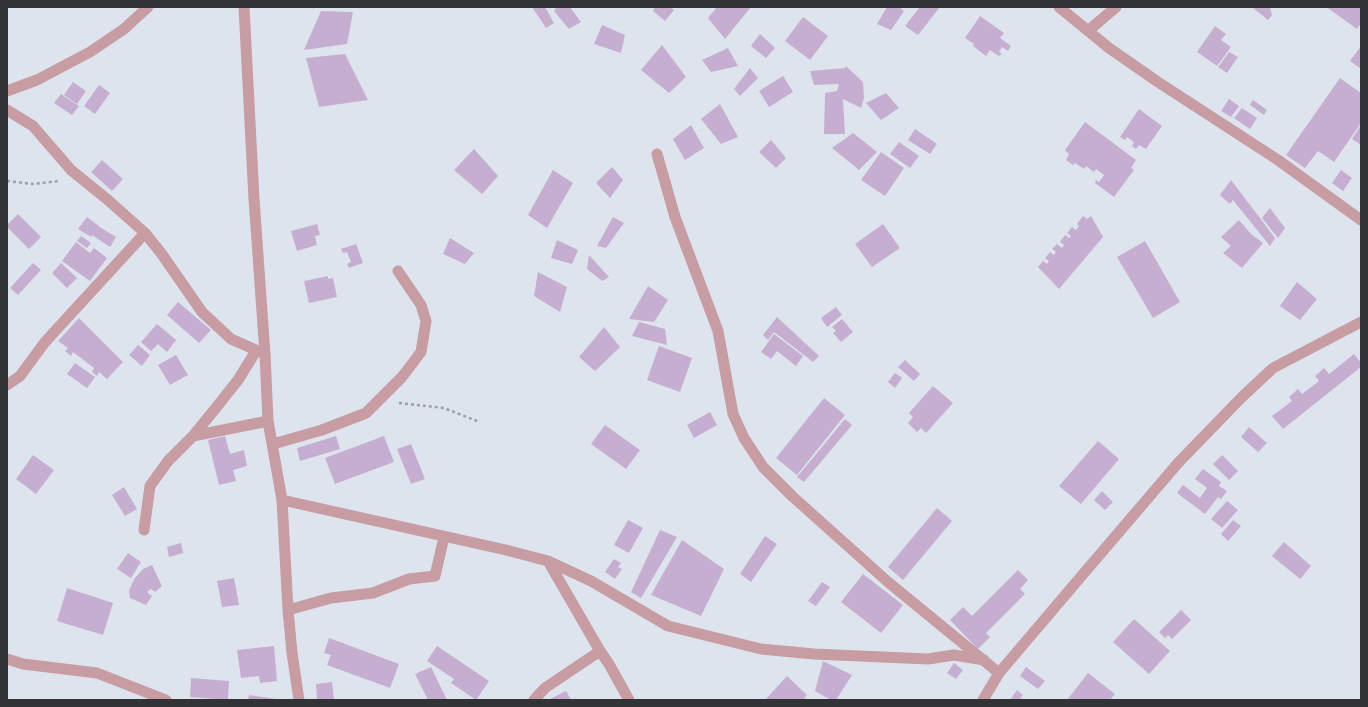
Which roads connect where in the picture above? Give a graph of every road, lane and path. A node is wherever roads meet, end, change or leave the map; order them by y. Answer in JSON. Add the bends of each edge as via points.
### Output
{"nodes":[{"id":1,"x":148,"y":7,"type":"edge"},
{"id":2,"x":244,"y":7,"type":"edge"},
{"id":3,"x":1059,"y":7,"type":"edge"},
{"id":4,"x":1116,"y":7,"type":"edge"},
{"id":5,"x":1088,"y":31,"type":"junction"},
{"id":6,"x":7,"y":91,"type":"edge"},
{"id":7,"x":7,"y":110,"type":"edge"},
{"id":8,"x":657,"y":154,"type":"dead end"},
{"id":9,"x":82,"y":179,"type":"junction"},
{"id":10,"x":7,"y":181,"type":"edge"},
{"id":11,"x":1361,"y":220,"type":"edge"},
{"id":12,"x":145,"y":233,"type":"junction"},
{"id":13,"x":398,"y":271,"type":"dead end"},
{"id":14,"x":1361,"y":322,"type":"edge"},
{"id":15,"x":260,"y":352,"type":"junction"},
{"id":16,"x":7,"y":385,"type":"edge"},
{"id":17,"x":394,"y":405,"type":"dead end"},
{"id":18,"x":268,"y":421,"type":"junction"},
{"id":19,"x":477,"y":421,"type":"dead end"},
{"id":20,"x":193,"y":436,"type":"junction"},
{"id":21,"x":273,"y":444,"type":"junction"},
{"id":22,"x":282,"y":500,"type":"junction"},
{"id":23,"x":144,"y":530,"type":"dead end"},
{"id":24,"x":444,"y":537,"type":"junction"},
{"id":25,"x":548,"y":561,"type":"junction"},
{"id":26,"x":288,"y":610,"type":"junction"},
{"id":27,"x":600,"y":651,"type":"junction"},
{"id":28,"x":7,"y":659,"type":"edge"},
{"id":29,"x":984,"y":660,"type":"junction"},
{"id":30,"x":999,"y":673,"type":"junction"},
{"id":31,"x":166,"y":700,"type":"edge"},
{"id":32,"x":299,"y":700,"type":"edge"},
{"id":33,"x":534,"y":700,"type":"edge"},
{"id":34,"x":629,"y":700,"type":"edge"},
{"id":35,"x":983,"y":700,"type":"edge"}],
"edges":[{"from":1,"to":6,"type":"street","via":[[124,30],[90,52],[37,80]]},
{"from":2,"to":15,"type":"street"},
{"from":3,"to":5,"type":"street"},
{"from":4,"to":5,"type":"street"},
{"from":5,"to":11,"type":"street","via":[[1158,82],[1278,160]]},
{"from":7,"to":9,"type":"street","via":[[33,126]]},
{"from":8,"to":29,"type":"street","via":[[675,217],[718,331],[733,414],[744,438],[763,467],[798,501],[888,582]]},
{"from":9,"to":10,"type":"path","via":[[33,184]]},
{"from":9,"to":12,"type":"street"},
{"from":12,"to":15,"type":"street","via":[[202,312],[231,339]]},
{"from":12,"to":16,"type":"street","via":[[45,342],[20,376]]},
{"from":13,"to":21,"type":"street","via":[[421,305],[426,321],[421,352],[402,377],[366,413],[322,430]]},
{"from":14,"to":30,"type":"street","via":[[1273,368],[1241,398],[1178,463]]},
{"from":15,"to":18,"type":"street"},
{"from":15,"to":20,"type":"street"},
{"from":17,"to":19,"type":"path","via":[[401,403],[444,408]]},
{"from":18,"to":20,"type":"street"},
{"from":18,"to":21,"type":"street"},
{"from":20,"to":23,"type":"street","via":[[168,461],[150,486]]},
{"from":21,"to":22,"type":"street"},
{"from":22,"to":24,"type":"street"},
{"from":22,"to":26,"type":"street"},
{"from":24,"to":25,"type":"street"},
{"from":24,"to":26,"type":"street","via":[[435,576],[409,579],[373,593],[331,598]]},
{"from":25,"to":27,"type":"street"},
{"from":25,"to":29,"type":"street","via":[[591,581],[668,626],[761,649],[928,660],[954,655]]},
{"from":26,"to":32,"type":"street"},
{"from":27,"to":33,"type":"street","via":[[545,688]]},
{"from":27,"to":34,"type":"street"},
{"from":28,"to":31,"type":"street","via":[[23,664],[97,673]]},
{"from":29,"to":30,"type":"street"},
{"from":30,"to":35,"type":"street"}]}
